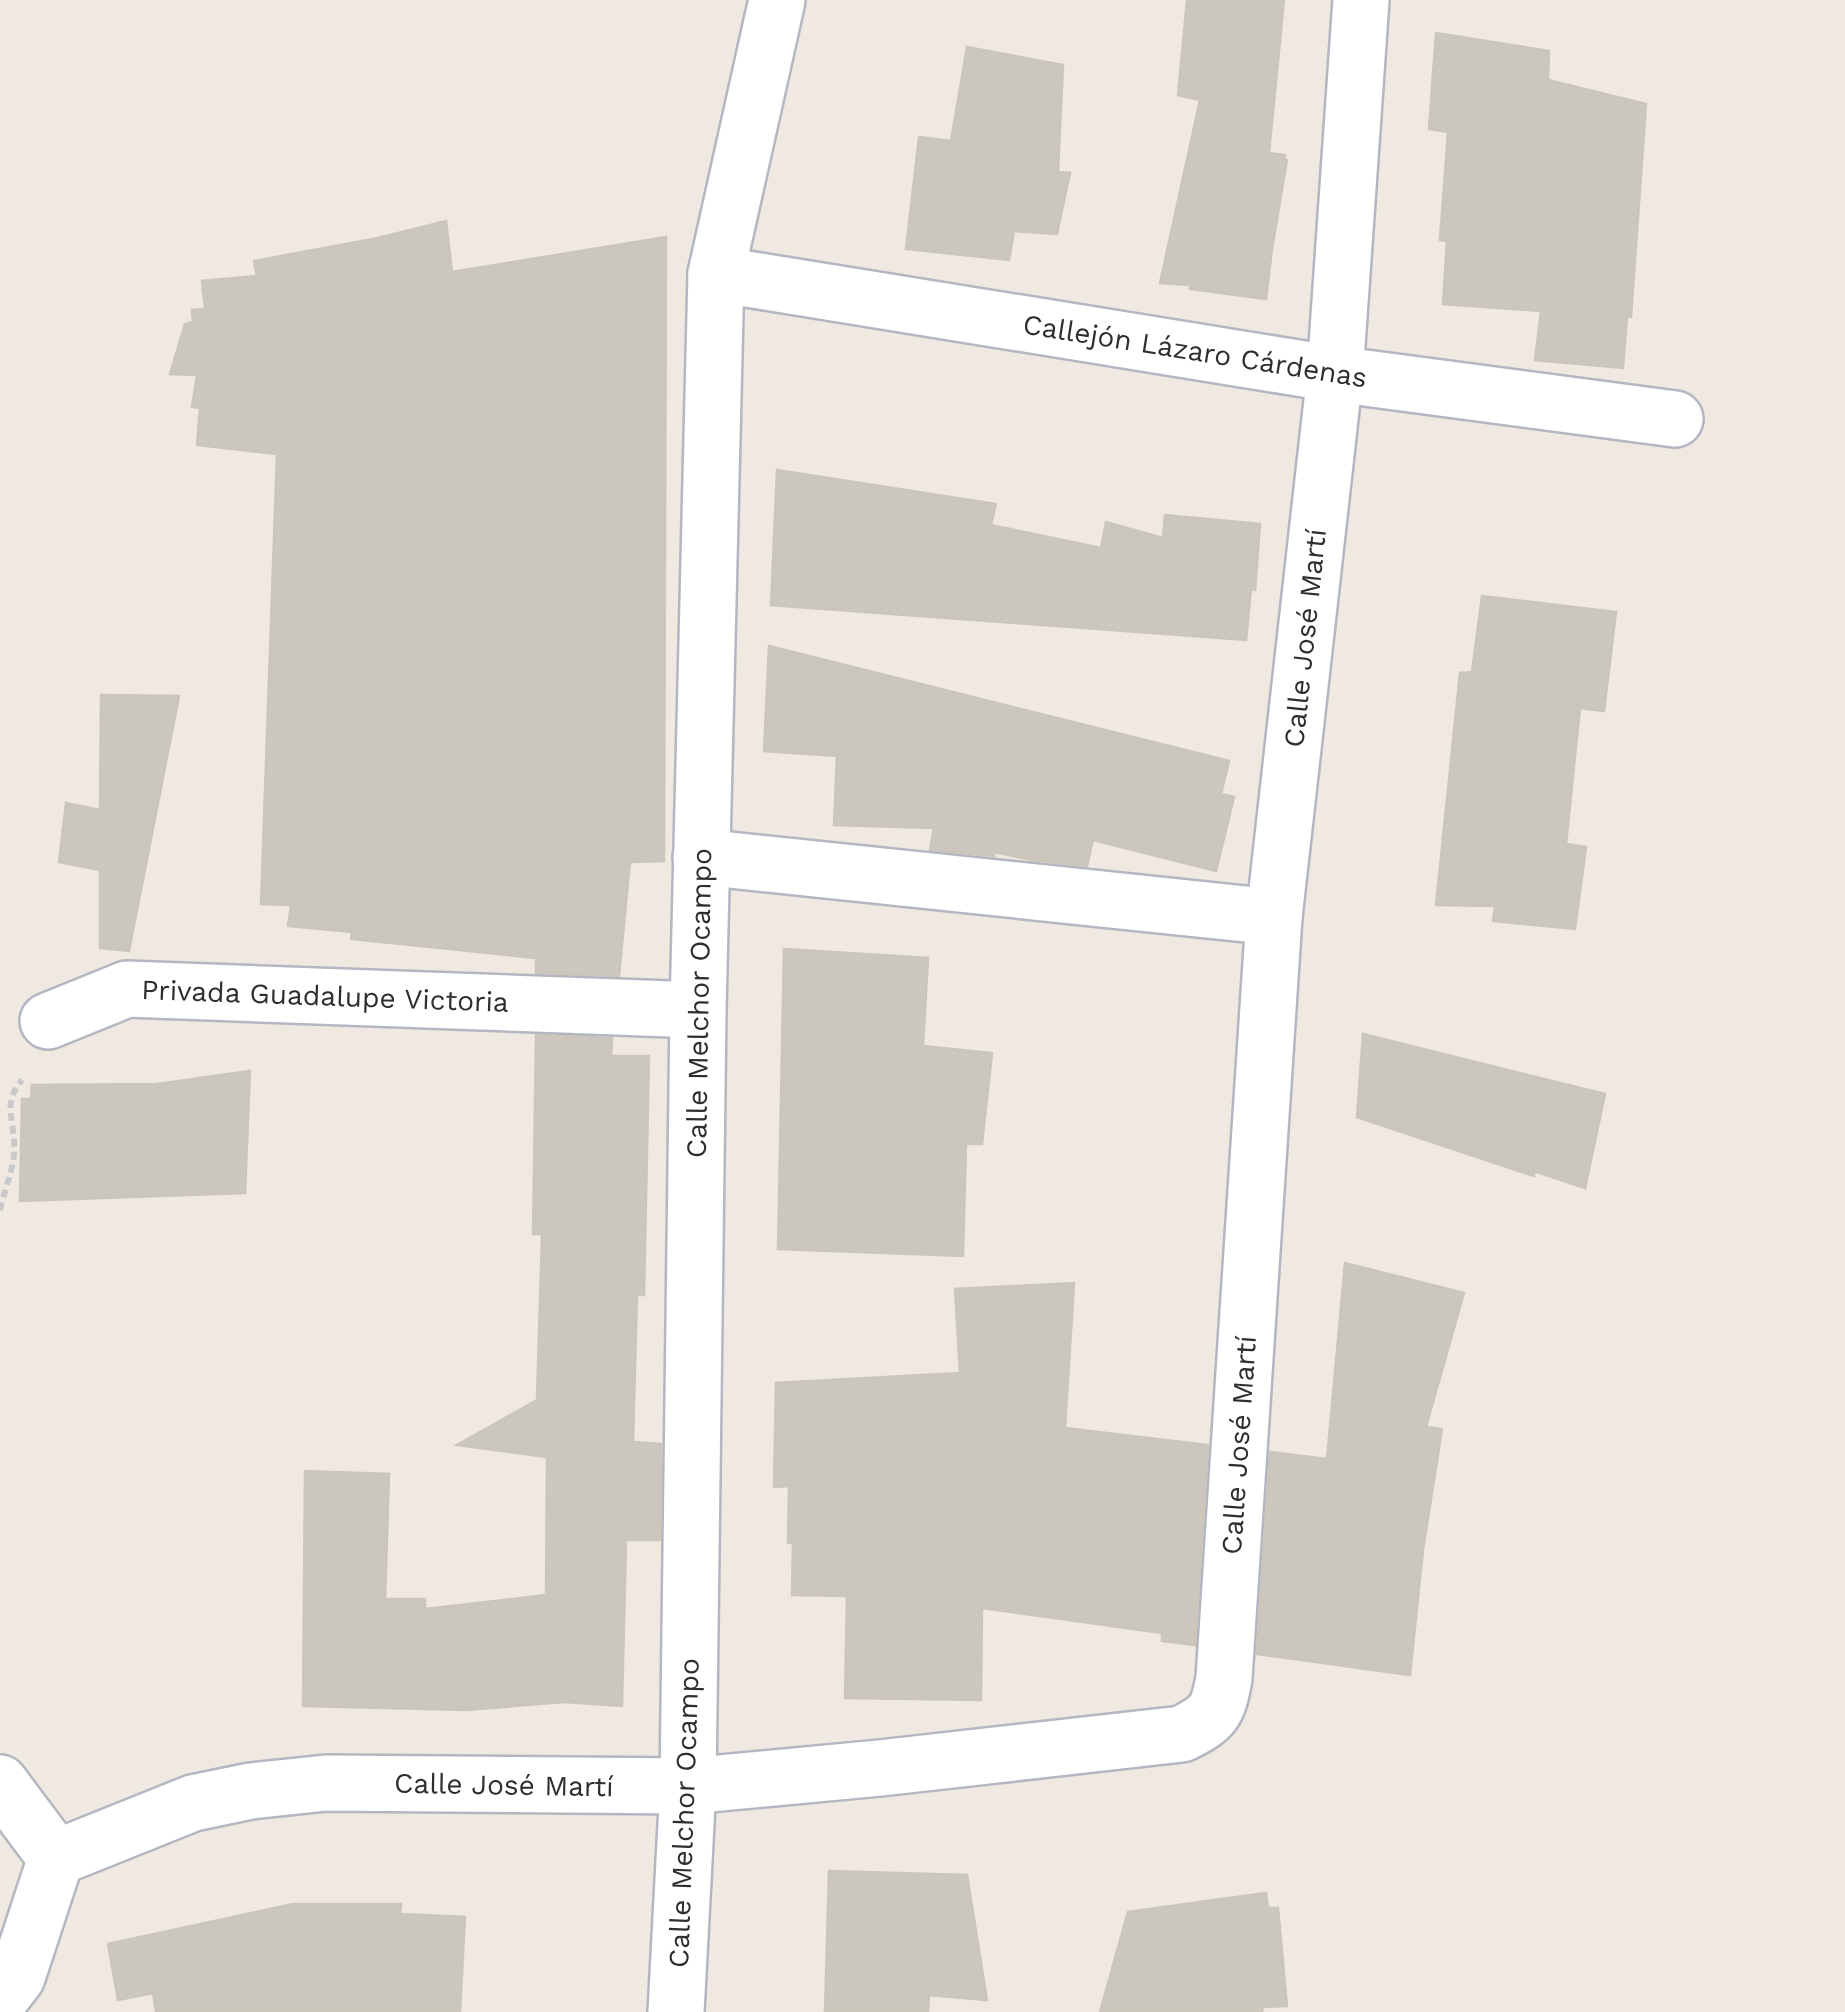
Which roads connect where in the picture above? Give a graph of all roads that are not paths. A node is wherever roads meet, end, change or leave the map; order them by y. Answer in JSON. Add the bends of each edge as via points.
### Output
{"nodes":[{"id":1,"x":777,"y":0,"type":"edge"},
{"id":2,"x":1361,"y":0,"type":"edge"},
{"id":3,"x":716,"y":274,"type":"junction"},
{"id":4,"x":1335,"y":374,"type":"junction"},
{"id":5,"x":1675,"y":419,"type":"dead end"},
{"id":6,"x":701,"y":857,"type":"junction"},
{"id":7,"x":1274,"y":917,"type":"junction"},
{"id":8,"x":698,"y":1010,"type":"junction"},
{"id":9,"x":48,"y":1021,"type":"road end"},
{"id":10,"x":0,"y":1784,"type":"edge"},
{"id":11,"x":688,"y":1786,"type":"junction"},
{"id":12,"x":56,"y":1858,"type":"junction"},
{"id":13,"x":0,"y":1998,"type":"edge"},
{"id":14,"x":676,"y":2012,"type":"edge"}],
"edges":[{"from":1,"to":3,"type":"street","name":"Calle Melchor Ocampo"},
{"from":2,"to":4,"type":"street","name":"Calle José Martí"},
{"from":3,"to":4,"type":"street","name":"Callejón Lázaro Cárdenas"},
{"from":3,"to":6,"type":"street","name":"Calle Melchor Ocampo"},
{"from":4,"to":5,"type":"street","name":"Callejón Lázaro Cárdenas"},
{"from":4,"to":7,"type":"street","name":"Calle José Martí"},
{"from":6,"to":7,"type":"street"},
{"from":6,"to":8,"type":"street","name":"Calle Melchor Ocampo"},
{"from":7,"to":11,"type":"street","name":"Calle José Martí","via":[[1219,1706],[1202,1724],[1170,1736]]},
{"from":8,"to":9,"type":"street","name":"Privada Guadalupe Victoria","via":[[128,988]]},
{"from":8,"to":11,"type":"street","name":"Calle Melchor Ocampo"},
{"from":10,"to":12,"type":"street"},
{"from":11,"to":12,"type":"street","name":"Calle José Martí","via":[[326,1783],[251,1791],[193,1803]]},
{"from":11,"to":14,"type":"street","name":"Calle Melchor Ocampo"},
{"from":12,"to":13,"type":"street","via":[[17,1976]]}]}
